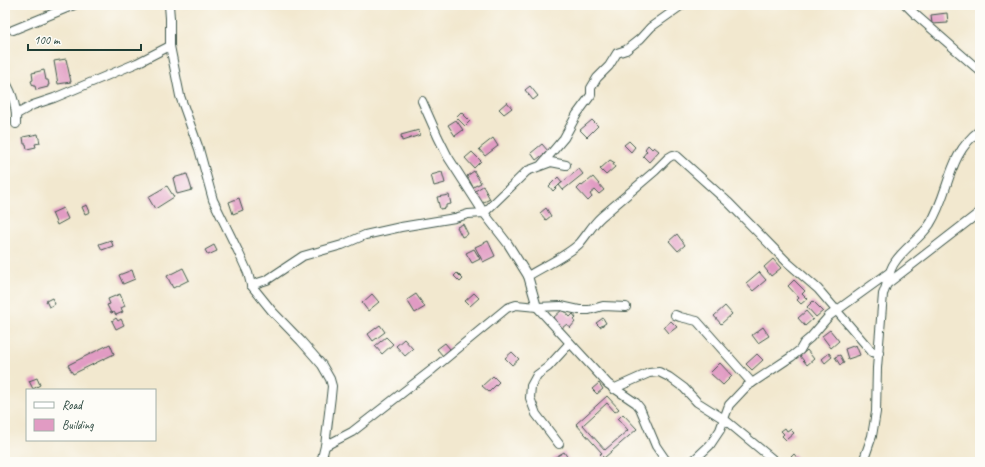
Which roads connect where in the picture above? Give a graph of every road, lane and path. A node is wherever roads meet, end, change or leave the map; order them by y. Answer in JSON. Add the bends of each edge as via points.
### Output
{"nodes":[{"id":1,"x":74,"y":5,"type":"edge"},
{"id":2,"x":169,"y":5,"type":"edge"},
{"id":3,"x":682,"y":5,"type":"edge"},
{"id":4,"x":906,"y":5,"type":"edge"},
{"id":5,"x":13,"y":30,"type":"dead end"},
{"id":6,"x":170,"y":46,"type":"junction"},
{"id":7,"x":980,"y":71,"type":"edge"},
{"id":8,"x":5,"y":81,"type":"edge"},
{"id":9,"x":422,"y":101,"type":"dead end"},
{"id":10,"x":17,"y":114,"type":"junction"},
{"id":11,"x":16,"y":124,"type":"dead end"},
{"id":12,"x":980,"y":130,"type":"edge"},
{"id":13,"x":566,"y":165,"type":"dead end"},
{"id":14,"x":540,"y":166,"type":"junction"},
{"id":15,"x":980,"y":212,"type":"edge"},
{"id":16,"x":484,"y":213,"type":"junction"},
{"id":17,"x":890,"y":272,"type":"junction"},
{"id":18,"x":528,"y":276,"type":"junction"},
{"id":19,"x":888,"y":284,"type":"junction"},
{"id":20,"x":251,"y":285,"type":"junction"},
{"id":21,"x":536,"y":307,"type":"junction"},
{"id":22,"x":626,"y":307,"type":"dead end"},
{"id":23,"x":836,"y":311,"type":"junction"},
{"id":24,"x":675,"y":315,"type":"dead end"},
{"id":25,"x":570,"y":343,"type":"junction"},
{"id":26,"x":879,"y":353,"type":"junction"},
{"id":27,"x":752,"y":383,"type":"junction"},
{"id":28,"x":613,"y":388,"type":"junction"},
{"id":29,"x":724,"y":419,"type":"junction"},
{"id":30,"x":559,"y":444,"type":"dead end"},
{"id":31,"x":325,"y":446,"type":"junction"},
{"id":32,"x":321,"y":462,"type":"edge"},
{"id":33,"x":667,"y":462,"type":"edge"},
{"id":34,"x":692,"y":462,"type":"edge"},
{"id":35,"x":776,"y":462,"type":"edge"},
{"id":36,"x":863,"y":462,"type":"edge"}],
"edges":[{"from":1,"to":5,"type":"street"},
{"from":2,"to":6,"type":"street"},
{"from":3,"to":14,"type":"street","via":[[651,27],[626,50],[617,53],[609,66],[596,78],[591,95],[564,138]]},
{"from":4,"to":7,"type":"street"},
{"from":6,"to":10,"type":"street","via":[[137,63],[33,105]]},
{"from":6,"to":20,"type":"street","via":[[180,96],[199,149],[213,200],[248,273]]},
{"from":8,"to":10,"type":"street"},
{"from":9,"to":16,"type":"street","via":[[448,157]]},
{"from":10,"to":11,"type":"street"},
{"from":12,"to":17,"type":"street","via":[[962,148],[954,162],[930,224],[899,256]]},
{"from":13,"to":14,"type":"street","via":[[551,162]]},
{"from":14,"to":16,"type":"street","via":[[527,171]]},
{"from":15,"to":19,"type":"street"},
{"from":16,"to":18,"type":"street"},
{"from":16,"to":20,"type":"street","via":[[365,235],[342,245],[303,256],[267,280]]},
{"from":17,"to":19,"type":"street"},
{"from":17,"to":23,"type":"street"},
{"from":18,"to":21,"type":"street"},
{"from":18,"to":23,"type":"street","via":[[578,244],[594,223],[673,155],[729,204],[818,289]]},
{"from":19,"to":26,"type":"street","via":[[883,294]]},
{"from":20,"to":31,"type":"street","via":[[301,340],[330,379],[332,386]]},
{"from":21,"to":22,"type":"street","via":[[561,306],[589,310],[603,306]]},
{"from":21,"to":25,"type":"street"},
{"from":21,"to":31,"type":"street","via":[[516,305],[507,308],[358,428]]},
{"from":23,"to":26,"type":"street","via":[[872,352]]},
{"from":23,"to":27,"type":"street","via":[[819,326],[800,350]]},
{"from":24,"to":27,"type":"street","via":[[697,321]]},
{"from":25,"to":28,"type":"street"},
{"from":25,"to":30,"type":"street","via":[[537,375],[531,386],[530,398],[536,414]]},
{"from":26,"to":36,"type":"street","via":[[876,368],[876,412],[872,436]]},
{"from":27,"to":29,"type":"street","via":[[729,405]]},
{"from":28,"to":29,"type":"street","via":[[649,373],[659,372],[670,377],[697,402]]},
{"from":28,"to":33,"type":"street","via":[[640,408],[656,446]]},
{"from":29,"to":34,"type":"street","via":[[710,445]]},
{"from":29,"to":35,"type":"street"},
{"from":31,"to":32,"type":"street"}]}
